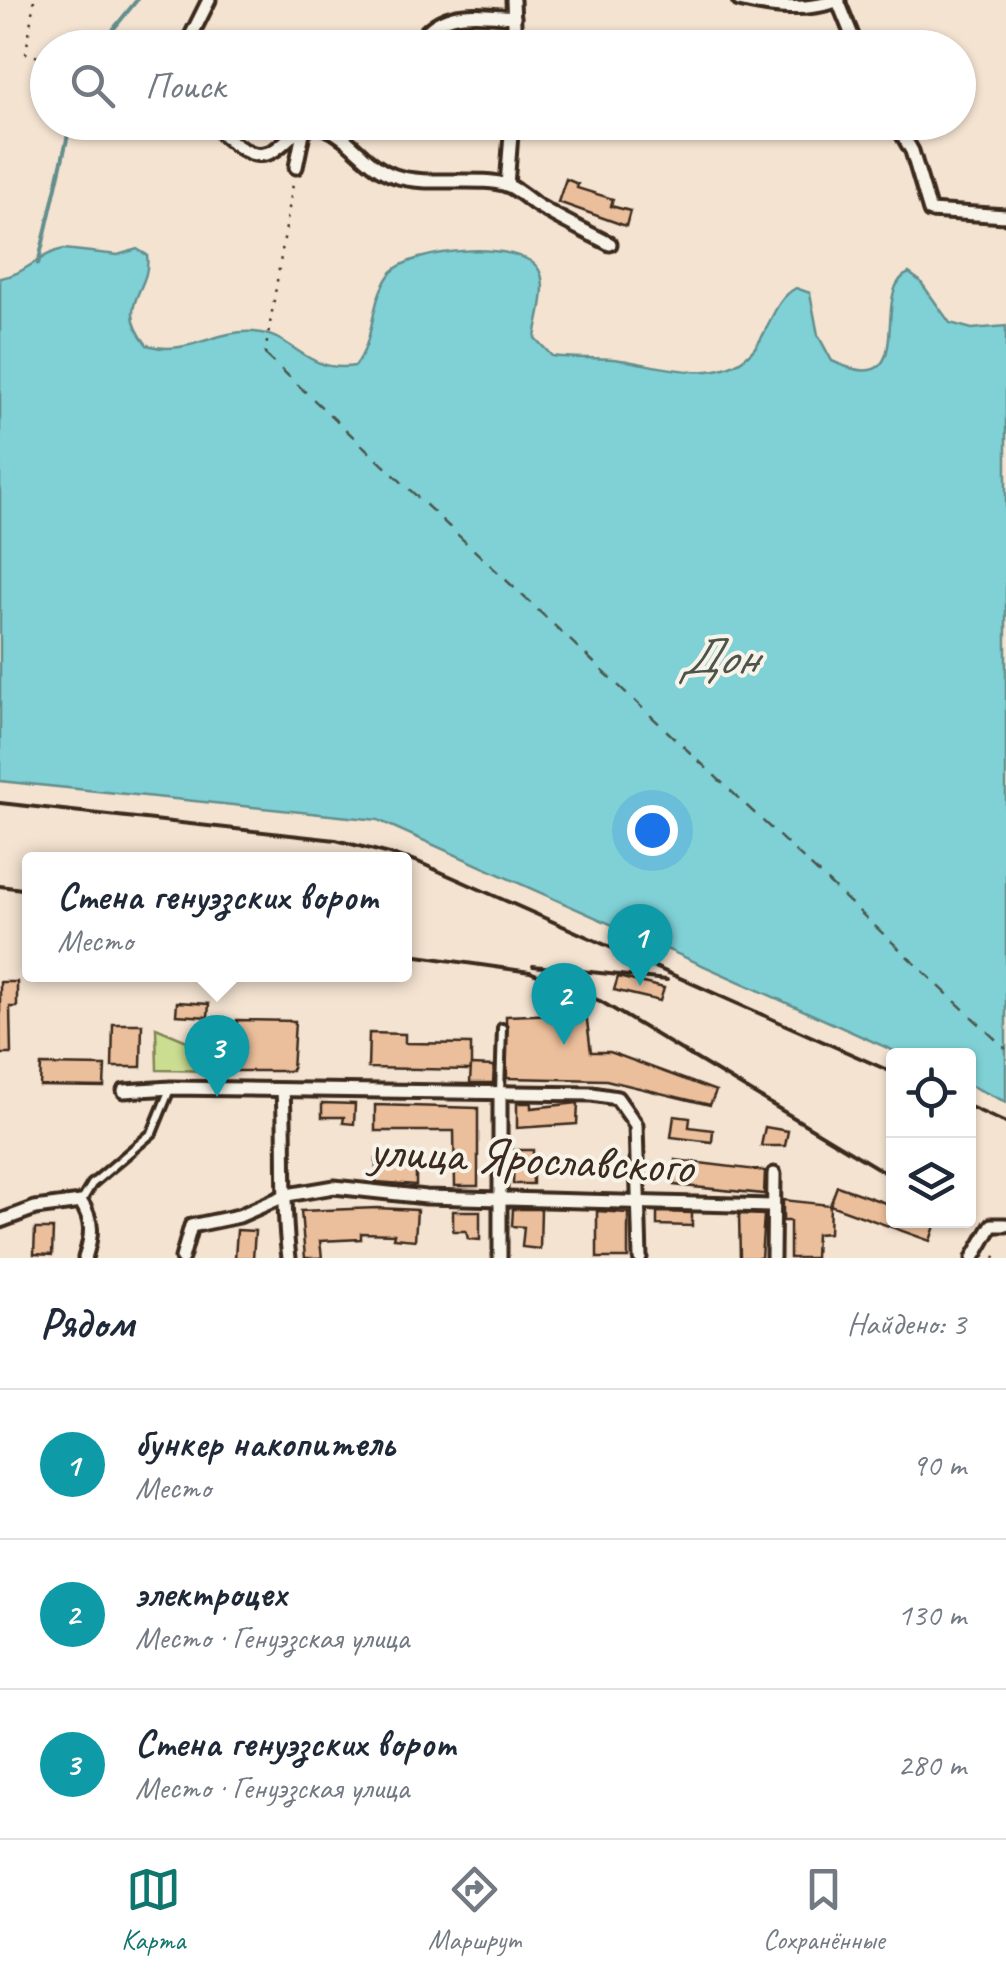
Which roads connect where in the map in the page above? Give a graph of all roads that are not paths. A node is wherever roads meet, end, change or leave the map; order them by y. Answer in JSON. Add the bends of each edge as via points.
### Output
{"nodes":[{"id":1,"x":210,"y":0,"type":"edge"},
{"id":2,"x":513,"y":0,"type":"edge"},
{"id":3,"x":738,"y":0,"type":"edge"},
{"id":4,"x":838,"y":0,"type":"edge"},
{"id":5,"x":814,"y":4,"type":"edge"},
{"id":6,"x":514,"y":17,"type":"junction"},
{"id":7,"x":194,"y":30,"type":"edge"},
{"id":8,"x":424,"y":30,"type":"edge"},
{"id":9,"x":514,"y":30,"type":"edge"},
{"id":10,"x":850,"y":30,"type":"edge"},
{"id":11,"x":231,"y":140,"type":"edge"},
{"id":12,"x":288,"y":140,"type":"edge"},
{"id":13,"x":301,"y":140,"type":"edge"},
{"id":14,"x":348,"y":140,"type":"edge"},
{"id":15,"x":511,"y":140,"type":"edge"},
{"id":16,"x":906,"y":140,"type":"edge"},
{"id":17,"x":296,"y":166,"type":"road end"},
{"id":18,"x":508,"y":185,"type":"junction"},
{"id":19,"x":1006,"y":216,"type":"edge"},
{"id":20,"x":610,"y":244,"type":"dead end"},
{"id":21,"x":502,"y":1028,"type":"dead end"},
{"id":22,"x":171,"y":1088,"type":"junction"},
{"id":23,"x":283,"y":1090,"type":"junction"},
{"id":24,"x":124,"y":1091,"type":"dead end"},
{"id":25,"x":500,"y":1094,"type":"junction"},
{"id":26,"x":774,"y":1174,"type":"dead end"},
{"id":27,"x":286,"y":1194,"type":"junction"},
{"id":28,"x":500,"y":1199,"type":"junction"},
{"id":29,"x":80,"y":1202,"type":"junction"},
{"id":30,"x":641,"y":1202,"type":"junction"},
{"id":31,"x":773,"y":1206,"type":"junction"},
{"id":32,"x":0,"y":1221,"type":"edge"},
{"id":33,"x":1006,"y":1224,"type":"edge"},
{"id":34,"x":85,"y":1258,"type":"edge"},
{"id":35,"x":182,"y":1258,"type":"edge"},
{"id":36,"x":289,"y":1258,"type":"edge"},
{"id":37,"x":500,"y":1258,"type":"edge"},
{"id":38,"x":640,"y":1258,"type":"edge"},
{"id":39,"x":773,"y":1258,"type":"edge"},
{"id":40,"x":973,"y":1258,"type":"edge"}],
"edges":[{"from":1,"to":7,"type":"street"},
{"from":2,"to":6,"type":"street"},
{"from":3,"to":5,"type":"street","via":[[768,7]]},
{"from":4,"to":5,"type":"street"},
{"from":4,"to":10,"type":"street"},
{"from":6,"to":8,"type":"street","via":[[453,13]]},
{"from":6,"to":9,"type":"street"},
{"from":11,"to":12,"type":"street","via":[[247,154],[263,156]]},
{"from":13,"to":17,"type":"street"},
{"from":14,"to":18,"type":"street","via":[[370,166],[398,178]]},
{"from":15,"to":18,"type":"street"},
{"from":16,"to":19,"type":"street","via":[[930,210]]},
{"from":18,"to":20,"type":"street"},
{"from":21,"to":25,"type":"lane"},
{"from":22,"to":23,"type":"street"},
{"from":22,"to":24,"type":"street"},
{"from":22,"to":29,"type":"lane","via":[[152,1133]]},
{"from":23,"to":25,"type":"street"},
{"from":23,"to":27,"type":"street"},
{"from":25,"to":28,"type":"street"},
{"from":25,"to":30,"type":"street","via":[[616,1098],[636,1125]]},
{"from":26,"to":31,"type":"street"},
{"from":27,"to":28,"type":"street","name":"улица Ярославского","via":[[334,1187]]},
{"from":27,"to":35,"type":"street","name":"улица Ярославского","via":[[239,1216],[191,1226]]},
{"from":27,"to":36,"type":"street"},
{"from":28,"to":30,"type":"street","name":"улица Ярославского"},
{"from":28,"to":37,"type":"street"},
{"from":29,"to":32,"type":"street"},
{"from":29,"to":34,"type":"street","via":[[92,1234]]},
{"from":30,"to":31,"type":"street","name":"улица Ярославского"},
{"from":30,"to":38,"type":"street"},
{"from":31,"to":39,"type":"street"},
{"from":33,"to":40,"type":"street","via":[[992,1225]]}]}
